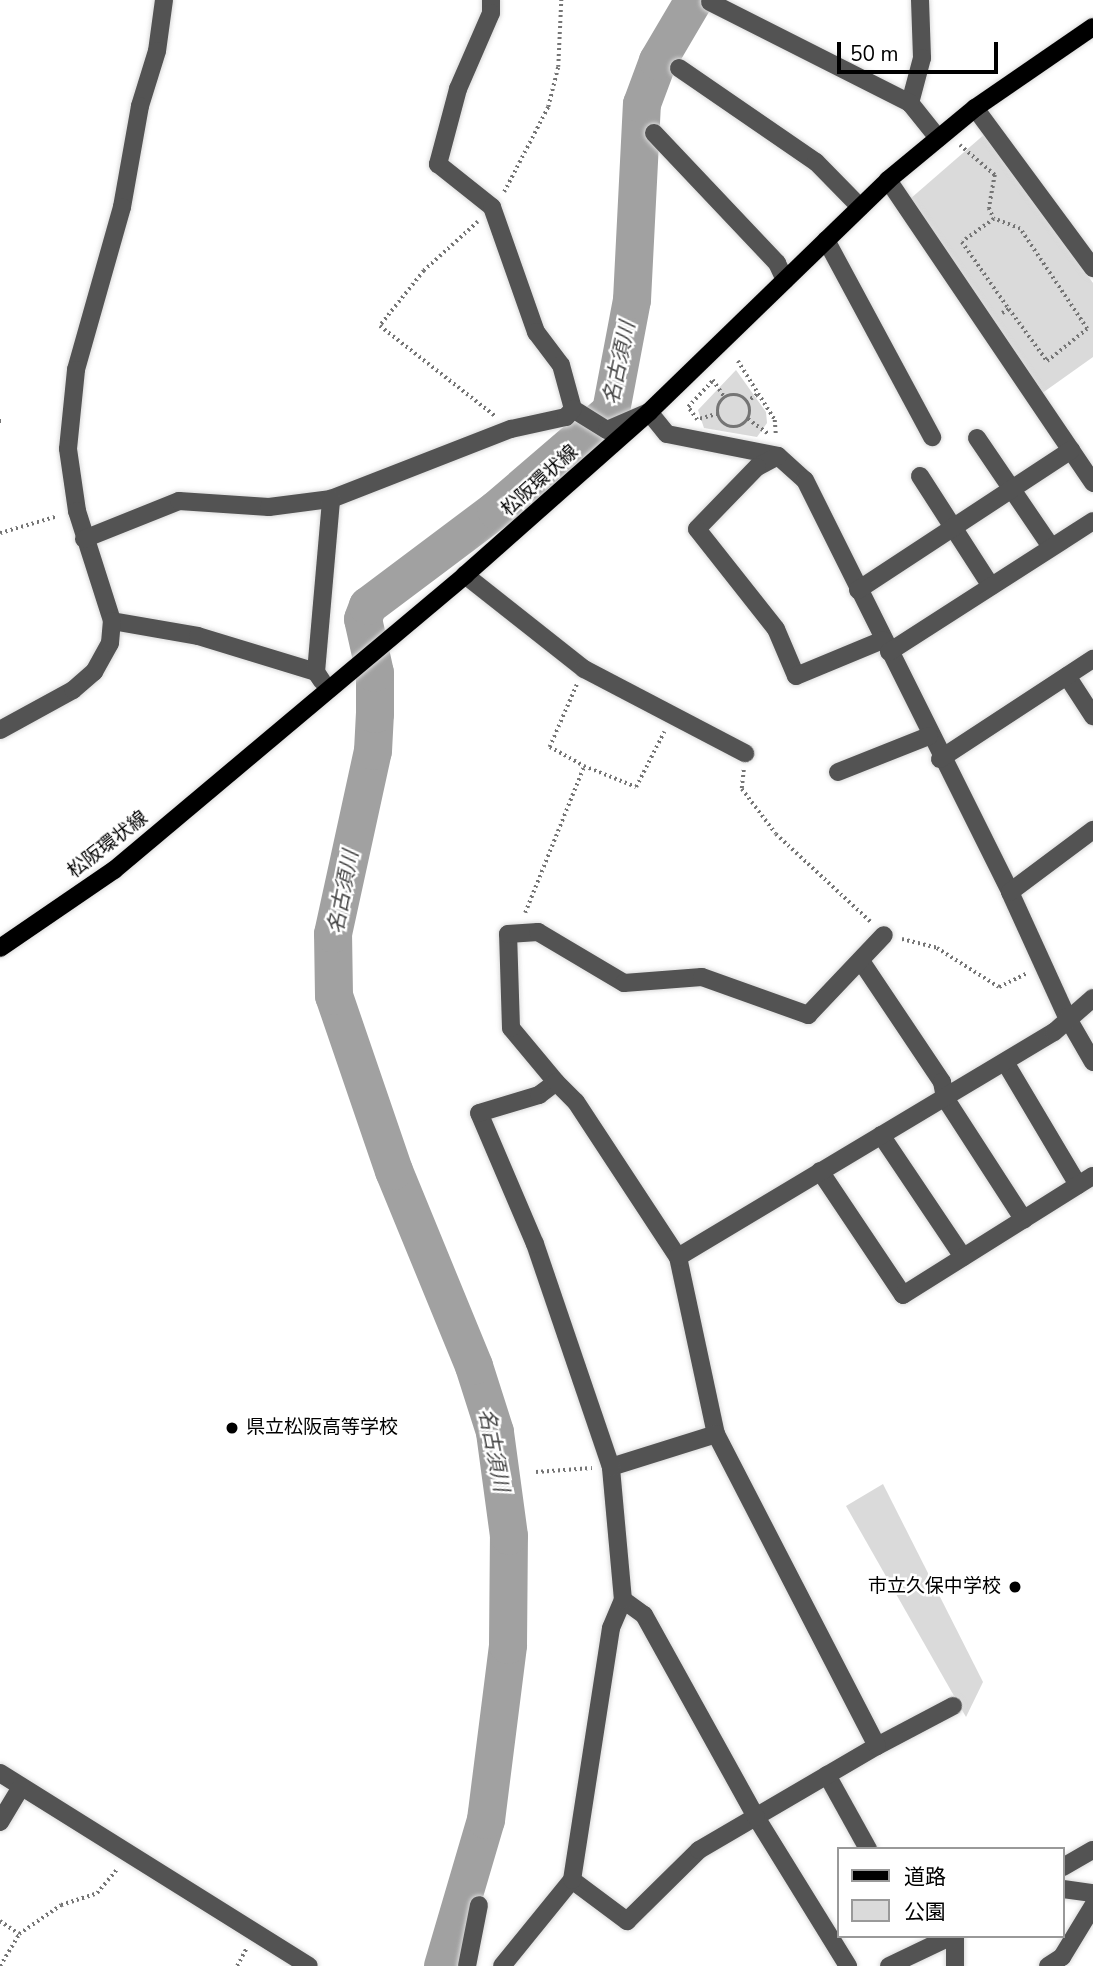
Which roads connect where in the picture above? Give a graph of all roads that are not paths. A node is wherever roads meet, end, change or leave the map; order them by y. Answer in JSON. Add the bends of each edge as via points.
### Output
{"nodes":[{"id":1,"x":164,"y":0,"type":"edge"},
{"id":2,"x":491,"y":0,"type":"edge"},
{"id":3,"x":920,"y":0,"type":"edge"},
{"id":4,"x":710,"y":2,"type":"edge"},
{"id":5,"x":1093,"y":27,"type":"edge"},
{"id":6,"x":679,"y":68,"type":"dead end"},
{"id":7,"x":910,"y":103,"type":"junction"},
{"id":8,"x":975,"y":108,"type":"junction"},
{"id":9,"x":654,"y":132,"type":"dead end"},
{"id":10,"x":939,"y":138,"type":"junction"},
{"id":11,"x":888,"y":180,"type":"junction"},
{"id":12,"x":860,"y":207,"type":"junction"},
{"id":13,"x":826,"y":240,"type":"junction"},
{"id":14,"x":1093,"y":268,"type":"edge"},
{"id":15,"x":785,"y":279,"type":"junction"},
{"id":16,"x":573,"y":409,"type":"junction"},
{"id":17,"x":649,"y":412,"type":"junction"},
{"id":18,"x":932,"y":437,"type":"dead end"},
{"id":19,"x":977,"y":438,"type":"dead end"},
{"id":20,"x":1071,"y":450,"type":"junction"},
{"id":21,"x":778,"y":456,"type":"junction"},
{"id":22,"x":920,"y":476,"type":"dead end"},
{"id":23,"x":1093,"y":483,"type":"edge"},
{"id":24,"x":1011,"y":489,"type":"junction"},
{"id":25,"x":331,"y":499,"type":"junction"},
{"id":26,"x":1093,"y":521,"type":"edge"},
{"id":27,"x":951,"y":529,"type":"junction"},
{"id":28,"x":84,"y":539,"type":"junction"},
{"id":29,"x":1051,"y":547,"type":"junction"},
{"id":30,"x":465,"y":575,"type":"junction"},
{"id":31,"x":991,"y":586,"type":"junction"},
{"id":32,"x":858,"y":590,"type":"junction"},
{"id":33,"x":112,"y":621,"type":"junction"},
{"id":34,"x":886,"y":646,"type":"junction"},
{"id":35,"x":1093,"y":659,"type":"edge"},
{"id":36,"x":316,"y":672,"type":"junction"},
{"id":37,"x":1067,"y":676,"type":"junction"},
{"id":38,"x":328,"y":690,"type":"junction"},
{"id":39,"x":1093,"y":716,"type":"edge"},
{"id":40,"x":0,"y":730,"type":"edge"},
{"id":41,"x":929,"y":736,"type":"junction"},
{"id":42,"x":746,"y":753,"type":"road end"},
{"id":43,"x":940,"y":759,"type":"junction"},
{"id":44,"x":838,"y":772,"type":"dead end"},
{"id":45,"x":1093,"y":830,"type":"edge"},
{"id":46,"x":1010,"y":892,"type":"junction"},
{"id":47,"x":884,"y":934,"type":"road end"},
{"id":48,"x":0,"y":948,"type":"edge"},
{"id":49,"x":861,"y":961,"type":"junction"},
{"id":50,"x":1093,"y":998,"type":"edge"},
{"id":51,"x":1067,"y":1017,"type":"junction"},
{"id":52,"x":1005,"y":1062,"type":"junction"},
{"id":53,"x":1093,"y":1062,"type":"edge"},
{"id":54,"x":556,"y":1082,"type":"junction"},
{"id":55,"x":945,"y":1098,"type":"junction"},
{"id":56,"x":881,"y":1135,"type":"junction"},
{"id":57,"x":820,"y":1171,"type":"junction"},
{"id":58,"x":1086,"y":1180,"type":"edge"},
{"id":59,"x":1024,"y":1220,"type":"junction"},
{"id":60,"x":678,"y":1257,"type":"junction"},
{"id":61,"x":963,"y":1257,"type":"junction"},
{"id":62,"x":716,"y":1434,"type":"junction"},
{"id":63,"x":611,"y":1467,"type":"junction"},
{"id":64,"x":623,"y":1600,"type":"junction"},
{"id":65,"x":953,"y":1706,"type":"dead end"},
{"id":66,"x":877,"y":1746,"type":"junction"},
{"id":67,"x":0,"y":1773,"type":"edge"},
{"id":68,"x":827,"y":1775,"type":"junction"},
{"id":69,"x":21,"y":1787,"type":"junction"},
{"id":70,"x":756,"y":1817,"type":"junction"},
{"id":71,"x":0,"y":1822,"type":"edge"},
{"id":72,"x":867,"y":1847,"type":"edge"},
{"id":73,"x":1093,"y":1850,"type":"edge"},
{"id":74,"x":1065,"y":1866,"type":"edge"},
{"id":75,"x":572,"y":1880,"type":"junction"},
{"id":76,"x":1065,"y":1889,"type":"edge"},
{"id":77,"x":1093,"y":1893,"type":"edge"},
{"id":78,"x":479,"y":1905,"type":"dead end"},
{"id":79,"x":1093,"y":1906,"type":"edge"},
{"id":80,"x":954,"y":1938,"type":"edge"},
{"id":81,"x":924,"y":1940,"type":"edge"},
{"id":82,"x":1061,"y":1963,"type":"edge"},
{"id":83,"x":309,"y":1966,"type":"edge"},
{"id":84,"x":467,"y":1966,"type":"edge"},
{"id":85,"x":502,"y":1966,"type":"edge"},
{"id":86,"x":848,"y":1966,"type":"edge"},
{"id":87,"x":889,"y":1966,"type":"edge"},
{"id":88,"x":955,"y":1966,"type":"edge"}],
"edges":[{"from":1,"to":28,"type":"street","via":[[157,51],[140,106],[121,207],[76,370],[68,449]]},
{"from":2,"to":16,"type":"street","via":[[491,12],[458,89],[438,164],[492,207],[536,332],[561,365]]},
{"from":3,"to":7,"type":"street","via":[[922,58]]},
{"from":4,"to":7,"type":"street"},
{"from":5,"to":8,"type":"main road","name":"松阪環状線"},
{"from":6,"to":12,"type":"street","via":[[816,162]]},
{"from":7,"to":10,"type":"street"},
{"from":8,"to":10,"type":"main road","name":"松阪環状線"},
{"from":8,"to":14,"type":"street"},
{"from":9,"to":15,"type":"street","via":[[776,262]]},
{"from":10,"to":11,"type":"main road","name":"松阪環状線"},
{"from":11,"to":12,"type":"main road","name":"松阪環状線"},
{"from":11,"to":20,"type":"street"},
{"from":12,"to":13,"type":"main road","name":"松阪環状線"},
{"from":13,"to":15,"type":"main road","name":"松阪環状線"},
{"from":13,"to":18,"type":"street"},
{"from":15,"to":17,"type":"main road","name":"松阪環状線"},
{"from":16,"to":17,"type":"street","via":[[607,430]]},
{"from":16,"to":25,"type":"street","via":[[566,417],[511,429]]},
{"from":17,"to":21,"type":"street","via":[[667,434]]},
{"from":17,"to":30,"type":"main road","name":"松阪環状線"},
{"from":19,"to":24,"type":"street"},
{"from":20,"to":23,"type":"street"},
{"from":20,"to":24,"type":"street"},
{"from":21,"to":32,"type":"street","via":[[805,480]]},
{"from":21,"to":34,"type":"street","via":[[757,467],[697,529],[776,629],[796,676]]},
{"from":22,"to":27,"type":"street"},
{"from":24,"to":27,"type":"street"},
{"from":24,"to":29,"type":"street"},
{"from":25,"to":28,"type":"street","via":[[269,507],[179,501]]},
{"from":25,"to":36,"type":"street"},
{"from":26,"to":29,"type":"street"},
{"from":27,"to":31,"type":"street"},
{"from":27,"to":32,"type":"street"},
{"from":28,"to":33,"type":"street"},
{"from":29,"to":31,"type":"street"},
{"from":30,"to":38,"type":"main road","name":"松阪環状線"},
{"from":30,"to":42,"type":"street","via":[[584,669]]},
{"from":31,"to":34,"type":"street"},
{"from":32,"to":34,"type":"street"},
{"from":33,"to":36,"type":"street","via":[[198,636]]},
{"from":33,"to":40,"type":"street","via":[[110,643],[94,672],[74,690]]},
{"from":34,"to":41,"type":"street"},
{"from":35,"to":37,"type":"street"},
{"from":36,"to":38,"type":"street"},
{"from":37,"to":39,"type":"street"},
{"from":37,"to":43,"type":"street"},
{"from":38,"to":48,"type":"main road","name":"松阪環状線","via":[[114,870]]},
{"from":41,"to":43,"type":"street"},
{"from":41,"to":44,"type":"street"},
{"from":43,"to":46,"type":"street"},
{"from":45,"to":46,"type":"street"},
{"from":46,"to":51,"type":"street"},
{"from":47,"to":49,"type":"street"},
{"from":49,"to":54,"type":"street","via":[[808,1015],[702,976],[624,983],[538,932],[508,934],[511,1028]]},
{"from":49,"to":55,"type":"street","via":[[942,1082]]},
{"from":50,"to":51,"type":"street"},
{"from":51,"to":52,"type":"street","via":[[1054,1032]]},
{"from":51,"to":53,"type":"street"},
{"from":52,"to":55,"type":"street"},
{"from":52,"to":58,"type":"street"},
{"from":54,"to":60,"type":"street","via":[[576,1102]]},
{"from":54,"to":63,"type":"street","via":[[539,1096],[479,1113],[535,1244]]},
{"from":55,"to":56,"type":"street"},
{"from":55,"to":59,"type":"street"},
{"from":56,"to":57,"type":"street"},
{"from":56,"to":61,"type":"street"},
{"from":57,"to":60,"type":"street"},
{"from":57,"to":61,"type":"street","via":[[903,1295]]},
{"from":58,"to":59,"type":"street"},
{"from":59,"to":61,"type":"street"},
{"from":60,"to":62,"type":"street"},
{"from":62,"to":63,"type":"street"},
{"from":62,"to":66,"type":"street"},
{"from":63,"to":64,"type":"street"},
{"from":64,"to":70,"type":"street","via":[[644,1615]]},
{"from":64,"to":75,"type":"street","via":[[611,1628]]},
{"from":65,"to":66,"type":"street"},
{"from":66,"to":68,"type":"street"},
{"from":67,"to":69,"type":"street"},
{"from":68,"to":70,"type":"street"},
{"from":68,"to":72,"type":"street"},
{"from":69,"to":71,"type":"street"},
{"from":69,"to":83,"type":"street"},
{"from":70,"to":75,"type":"street","via":[[699,1850],[627,1921]]},
{"from":70,"to":86,"type":"street"},
{"from":73,"to":74,"type":"street"},
{"from":75,"to":85,"type":"street"},
{"from":76,"to":77,"type":"street"},
{"from":78,"to":84,"type":"street"},
{"from":79,"to":82,"type":"street"},
{"from":80,"to":88,"type":"street"},
{"from":81,"to":87,"type":"street"}]}
